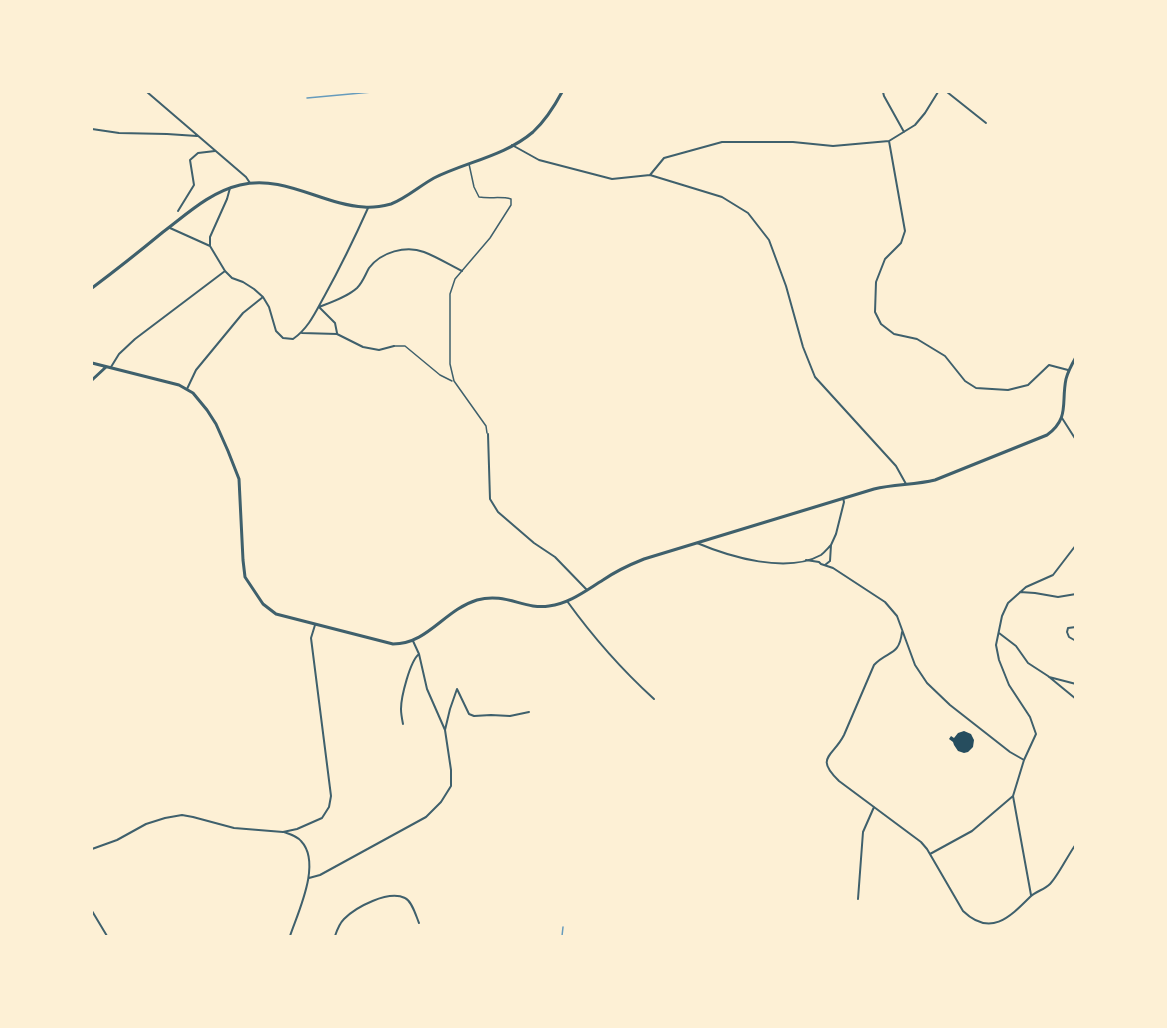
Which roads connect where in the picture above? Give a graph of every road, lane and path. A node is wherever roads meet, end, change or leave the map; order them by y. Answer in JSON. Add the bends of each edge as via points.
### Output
{"nodes":[{"id":1,"x":147,"y":92,"type":"edge"},
{"id":2,"x":562,"y":92,"type":"edge"},
{"id":3,"x":883,"y":92,"type":"edge"},
{"id":4,"x":939,"y":92,"type":"edge"},
{"id":5,"x":947,"y":92,"type":"edge"},
{"id":6,"x":986,"y":123,"type":"dead end"},
{"id":7,"x":92,"y":129,"type":"edge"},
{"id":8,"x":904,"y":132,"type":"junction"},
{"id":9,"x":197,"y":136,"type":"junction"},
{"id":10,"x":889,"y":141,"type":"junction"},
{"id":11,"x":512,"y":145,"type":"junction"},
{"id":12,"x":215,"y":151,"type":"junction"},
{"id":13,"x":468,"y":163,"type":"junction"},
{"id":14,"x":650,"y":175,"type":"junction"},
{"id":15,"x":250,"y":183,"type":"junction"},
{"id":16,"x":230,"y":188,"type":"junction"},
{"id":17,"x":368,"y":208,"type":"junction"},
{"id":18,"x":178,"y":211,"type":"dead end"},
{"id":19,"x":170,"y":228,"type":"junction"},
{"id":20,"x":210,"y":246,"type":"junction"},
{"id":21,"x":225,"y":271,"type":"junction"},
{"id":22,"x":462,"y":271,"type":"junction"},
{"id":23,"x":92,"y":287,"type":"edge"},
{"id":24,"x":262,"y":297,"type":"junction"},
{"id":25,"x":319,"y":307,"type":"junction"},
{"id":26,"x":302,"y":333,"type":"junction"},
{"id":27,"x":338,"y":334,"type":"junction"},
{"id":28,"x":393,"y":346,"type":"joint"},
{"id":29,"x":1076,"y":357,"type":"edge"},
{"id":30,"x":92,"y":363,"type":"edge"},
{"id":31,"x":109,"y":367,"type":"junction"},
{"id":32,"x":1069,"y":371,"type":"junction"},
{"id":33,"x":92,"y":380,"type":"edge"},
{"id":34,"x":454,"y":381,"type":"junction"},
{"id":35,"x":187,"y":389,"type":"junction"},
{"id":36,"x":1062,"y":418,"type":"junction"},
{"id":37,"x":488,"y":434,"type":"joint"},
{"id":38,"x":1076,"y":442,"type":"edge"},
{"id":39,"x":906,"y":484,"type":"junction"},
{"id":40,"x":843,"y":498,"type":"junction"},
{"id":41,"x":697,"y":543,"type":"junction"},
{"id":42,"x":831,"y":545,"type":"junction"},
{"id":43,"x":1076,"y":545,"type":"edge"},
{"id":44,"x":822,"y":554,"type":"junction"},
{"id":45,"x":829,"y":557,"type":"junction"},
{"id":46,"x":806,"y":560,"type":"junction"},
{"id":47,"x":830,"y":561,"type":"junction"},
{"id":48,"x":819,"y":562,"type":"junction"},
{"id":49,"x":825,"y":565,"type":"junction"},
{"id":50,"x":833,"y":568,"type":"junction"},
{"id":51,"x":587,"y":590,"type":"junction"},
{"id":52,"x":1020,"y":592,"type":"junction"},
{"id":53,"x":1076,"y":594,"type":"edge"},
{"id":54,"x":567,"y":601,"type":"junction"},
{"id":55,"x":315,"y":625,"type":"junction"},
{"id":56,"x":1076,"y":627,"type":"edge"},
{"id":57,"x":902,"y":632,"type":"junction"},
{"id":58,"x":999,"y":633,"type":"junction"},
{"id":59,"x":413,"y":641,"type":"junction"},
{"id":60,"x":1076,"y":641,"type":"edge"},
{"id":61,"x":419,"y":654,"type":"junction"},
{"id":62,"x":1048,"y":676,"type":"junction"},
{"id":63,"x":1076,"y":684,"type":"edge"},
{"id":64,"x":654,"y":699,"type":"dead end"},
{"id":65,"x":1076,"y":699,"type":"edge"},
{"id":66,"x":529,"y":712,"type":"dead end"},
{"id":67,"x":403,"y":724,"type":"dead end"},
{"id":68,"x":445,"y":730,"type":"junction"},
{"id":69,"x":1024,"y":760,"type":"junction"},
{"id":70,"x":1013,"y":796,"type":"junction"},
{"id":71,"x":874,"y":807,"type":"junction"},
{"id":72,"x":283,"y":832,"type":"junction"},
{"id":73,"x":1076,"y":844,"type":"edge"},
{"id":74,"x":92,"y":849,"type":"edge"},
{"id":75,"x":930,"y":854,"type":"junction"},
{"id":76,"x":309,"y":878,"type":"junction"},
{"id":77,"x":1031,"y":896,"type":"junction"},
{"id":78,"x":858,"y":899,"type":"dead end"},
{"id":79,"x":92,"y":911,"type":"edge"},
{"id":80,"x":419,"y":923,"type":"dead end"},
{"id":81,"x":107,"y":936,"type":"edge"},
{"id":82,"x":290,"y":936,"type":"edge"},
{"id":83,"x":335,"y":936,"type":"edge"}],
"edges":[{"from":1,"to":9,"type":"street"},
{"from":2,"to":11,"type":"street","via":[[549,115]]},
{"from":3,"to":8,"type":"street"},
{"from":4,"to":8,"type":"street","via":[[915,125]]},
{"from":5,"to":6,"type":"street"},
{"from":7,"to":9,"type":"street"},
{"from":8,"to":10,"type":"street"},
{"from":9,"to":12,"type":"street"},
{"from":10,"to":14,"type":"street","via":[[833,146],[722,142],[664,158]]},
{"from":10,"to":32,"type":"street","via":[[905,231],[901,243],[885,259],[876,282],[875,312],[881,324],[894,334],[917,339],[945,356],[964,381],[976,388],[1008,390],[1028,385],[1048,365]]},
{"from":11,"to":13,"type":"street"},
{"from":11,"to":14,"type":"street","via":[[539,160],[612,179]]},
{"from":12,"to":15,"type":"street"},
{"from":12,"to":18,"type":"street","via":[[198,153],[190,160],[194,184]]},
{"from":13,"to":17,"type":"street","via":[[393,204]]},
{"from":13,"to":22,"type":"lane","via":[[479,197],[511,199],[511,205]]},
{"from":14,"to":39,"type":"street","via":[[722,197],[748,213],[769,240],[815,377],[896,466]]},
{"from":15,"to":16,"type":"street"},
{"from":15,"to":17,"type":"street","via":[[274,184]]},
{"from":16,"to":19,"type":"street","via":[[206,200]]},
{"from":16,"to":20,"type":"street"},
{"from":17,"to":25,"type":"street"},
{"from":19,"to":20,"type":"street"},
{"from":19,"to":23,"type":"street"},
{"from":20,"to":21,"type":"street"},
{"from":21,"to":24,"type":"street"},
{"from":21,"to":31,"type":"street","via":[[135,339]]},
{"from":22,"to":25,"type":"street","via":[[423,251],[396,251],[379,258],[356,289]]},
{"from":22,"to":34,"type":"lane","via":[[450,294],[450,363]]},
{"from":24,"to":26,"type":"street","via":[[276,331],[283,338],[293,339]]},
{"from":24,"to":35,"type":"street","via":[[243,313],[196,370]]},
{"from":25,"to":26,"type":"street"},
{"from":25,"to":27,"type":"street","via":[[335,323]]},
{"from":26,"to":27,"type":"street"},
{"from":27,"to":28,"type":"street","via":[[363,348],[379,350]]},
{"from":28,"to":34,"type":"lane","via":[[405,346],[440,375]]},
{"from":29,"to":32,"type":"street"},
{"from":30,"to":31,"type":"street"},
{"from":31,"to":33,"type":"street"},
{"from":31,"to":35,"type":"street"},
{"from":32,"to":36,"type":"street"},
{"from":34,"to":37,"type":"lane"},
{"from":35,"to":55,"type":"street","via":[[216,424],[239,479],[245,577],[263,604],[276,614]]},
{"from":36,"to":38,"type":"street"},
{"from":36,"to":39,"type":"street","via":[[1047,435],[935,480]]},
{"from":37,"to":51,"type":"street","via":[[490,499],[498,512],[555,557]]},
{"from":39,"to":40,"type":"street"},
{"from":40,"to":41,"type":"street"},
{"from":40,"to":42,"type":"street"},
{"from":41,"to":46,"type":"street","via":[[763,562]]},
{"from":41,"to":51,"type":"street","via":[[632,564]]},
{"from":42,"to":44,"type":"street"},
{"from":42,"to":45,"type":"street"},
{"from":43,"to":52,"type":"street","via":[[1053,575]]},
{"from":44,"to":45,"type":"street"},
{"from":44,"to":46,"type":"street"},
{"from":44,"to":48,"type":"street"},
{"from":45,"to":47,"type":"street"},
{"from":46,"to":48,"type":"street"},
{"from":47,"to":49,"type":"street"},
{"from":47,"to":50,"type":"street"},
{"from":48,"to":49,"type":"street"},
{"from":49,"to":50,"type":"street"},
{"from":50,"to":57,"type":"street","via":[[885,602],[897,616]]},
{"from":51,"to":54,"type":"street"},
{"from":52,"to":53,"type":"street","via":[[1058,597]]},
{"from":52,"to":58,"type":"street","via":[[1008,603]]},
{"from":54,"to":59,"type":"street","via":[[545,607],[498,597],[477,600],[456,609]]},
{"from":54,"to":64,"type":"street","via":[[614,660]]},
{"from":55,"to":59,"type":"street","via":[[393,644]]},
{"from":55,"to":72,"type":"street","via":[[311,638],[331,796],[322,818]]},
{"from":56,"to":60,"type":"street","via":[[1067,630]]},
{"from":57,"to":69,"type":"street","via":[[916,668],[935,691]]},
{"from":57,"to":71,"type":"street","via":[[894,652],[874,665],[844,735],[826,761],[833,775]]},
{"from":58,"to":62,"type":"street","via":[[1016,646],[1028,663]]},
{"from":58,"to":69,"type":"street","via":[[996,645],[1002,668],[1036,734]]},
{"from":59,"to":61,"type":"street"},
{"from":61,"to":67,"type":"street","via":[[406,683],[401,710]]},
{"from":61,"to":68,"type":"street","via":[[427,689]]},
{"from":62,"to":63,"type":"street"},
{"from":62,"to":65,"type":"street"},
{"from":66,"to":68,"type":"street","via":[[474,716],[469,714],[457,689]]},
{"from":68,"to":76,"type":"street","via":[[451,786],[441,802],[426,817]]},
{"from":69,"to":70,"type":"street"},
{"from":70,"to":75,"type":"street","via":[[972,831]]},
{"from":70,"to":77,"type":"street"},
{"from":71,"to":75,"type":"street","via":[[912,834]]},
{"from":71,"to":78,"type":"street","via":[[863,832]]},
{"from":72,"to":74,"type":"street","via":[[234,828],[182,815],[146,824]]},
{"from":72,"to":76,"type":"street","via":[[301,840],[310,862]]},
{"from":73,"to":77,"type":"street","via":[[1049,885]]},
{"from":75,"to":77,"type":"street","via":[[963,911],[980,923],[1004,920]]},
{"from":76,"to":82,"type":"street"},
{"from":79,"to":81,"type":"street"},
{"from":80,"to":83,"type":"street","via":[[409,900],[381,898],[344,919]]}]}
